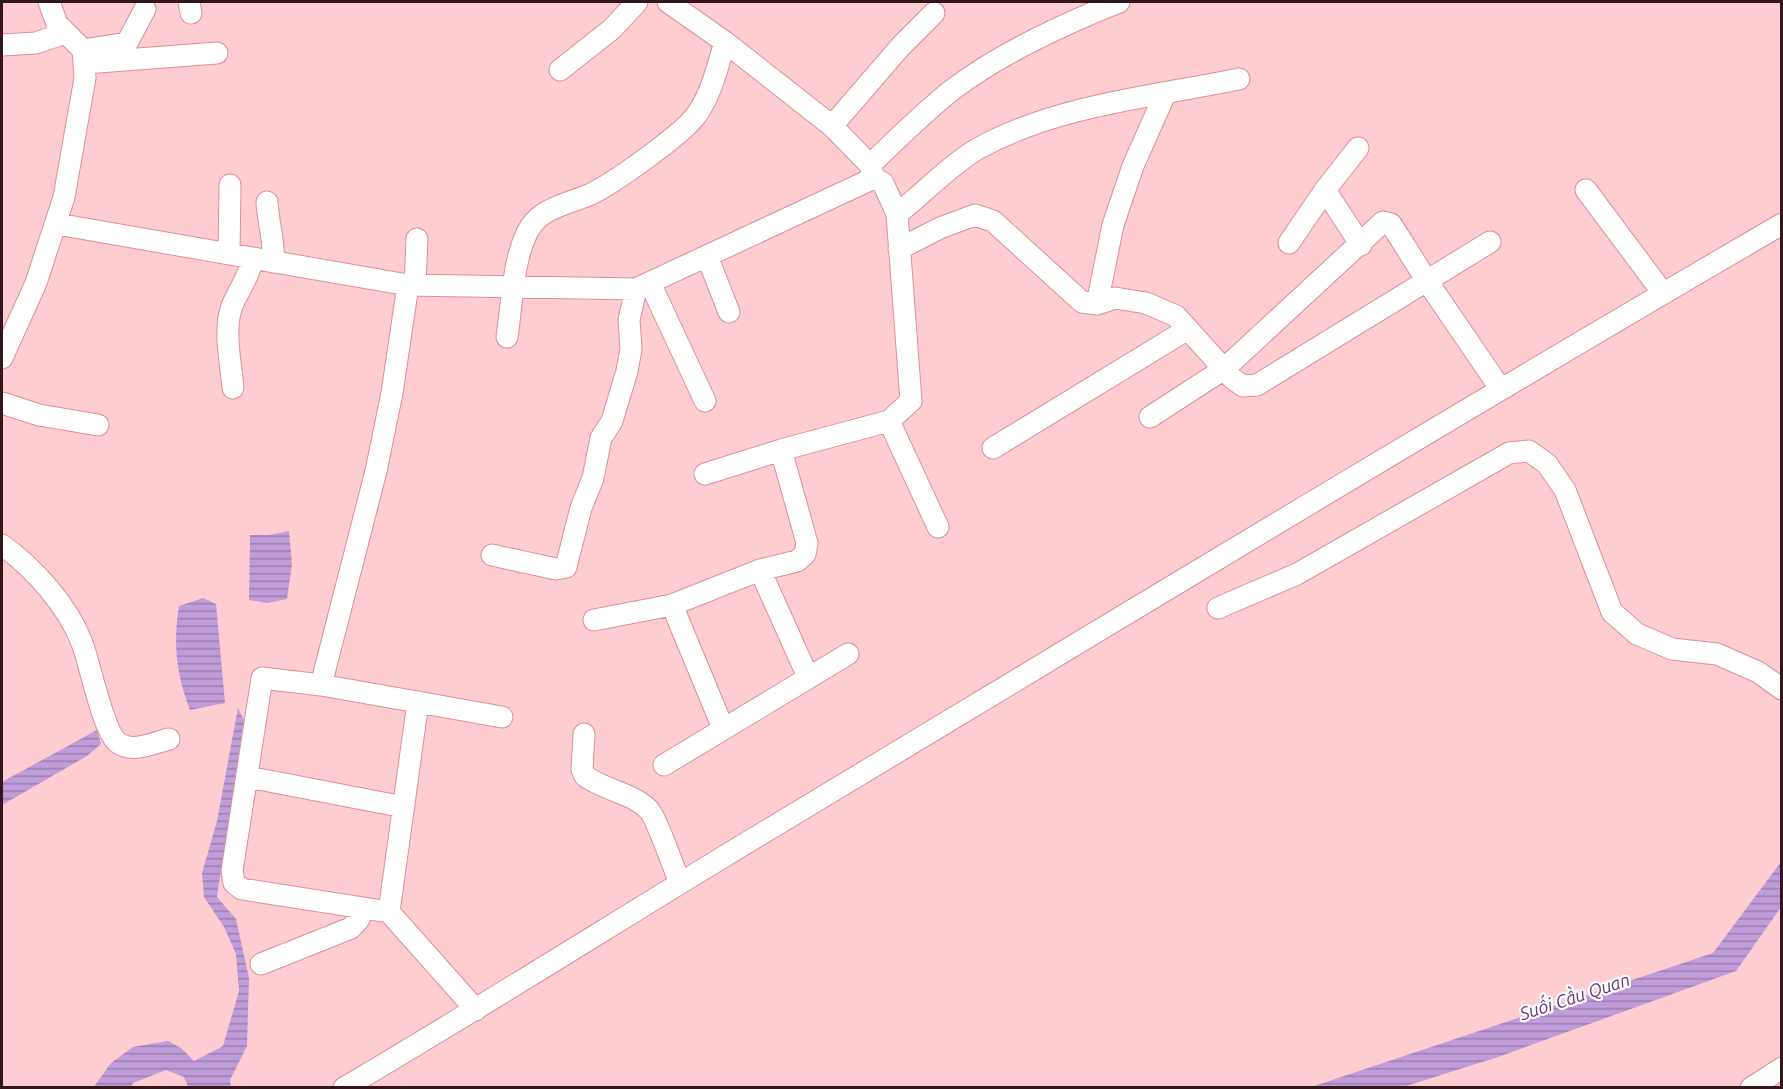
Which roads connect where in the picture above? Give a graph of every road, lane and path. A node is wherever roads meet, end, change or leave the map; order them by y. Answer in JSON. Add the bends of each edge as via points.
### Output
{"nodes":[{"id":1,"x":49,"y":2,"type":"edge"},
{"id":2,"x":637,"y":2,"type":"edge"},
{"id":3,"x":668,"y":2,"type":"edge"},
{"id":4,"x":1119,"y":2,"type":"edge"},
{"id":5,"x":145,"y":9,"type":"dead end"},
{"id":6,"x":934,"y":13,"type":"dead end"},
{"id":7,"x":66,"y":33,"type":"junction"},
{"id":8,"x":725,"y":42,"type":"junction"},
{"id":9,"x":2,"y":45,"type":"edge"},
{"id":10,"x":217,"y":52,"type":"dead end"},
{"id":11,"x":84,"y":57,"type":"junction"},
{"id":12,"x":560,"y":70,"type":"dead end"},
{"id":13,"x":1239,"y":79,"type":"dead end"},
{"id":14,"x":1165,"y":94,"type":"junction"},
{"id":15,"x":832,"y":126,"type":"junction"},
{"id":16,"x":1358,"y":148,"type":"dead end"},
{"id":17,"x":872,"y":171,"type":"junction"},
{"id":18,"x":230,"y":185,"type":"dead end"},
{"id":19,"x":1325,"y":190,"type":"junction"},
{"id":20,"x":1586,"y":190,"type":"dead end"},
{"id":21,"x":267,"y":202,"type":"dead end"},
{"id":22,"x":897,"y":214,"type":"junction"},
{"id":23,"x":57,"y":224,"type":"junction"},
{"id":24,"x":1782,"y":224,"type":"edge"},
{"id":25,"x":417,"y":239,"type":"dead end"},
{"id":26,"x":1490,"y":242,"type":"dead end"},
{"id":27,"x":1289,"y":243,"type":"dead end"},
{"id":28,"x":1361,"y":245,"type":"junction"},
{"id":29,"x":899,"y":249,"type":"junction"},
{"id":30,"x":229,"y":254,"type":"junction"},
{"id":31,"x":706,"y":256,"type":"junction"},
{"id":32,"x":263,"y":260,"type":"junction"},
{"id":33,"x":1427,"y":281,"type":"junction"},
{"id":34,"x":411,"y":285,"type":"junction"},
{"id":35,"x":515,"y":286,"type":"junction"},
{"id":36,"x":643,"y":286,"type":"junction"},
{"id":37,"x":1664,"y":293,"type":"junction"},
{"id":38,"x":1097,"y":304,"type":"junction"},
{"id":39,"x":729,"y":312,"type":"dead end"},
{"id":40,"x":1188,"y":329,"type":"junction"},
{"id":41,"x":507,"y":337,"type":"dead end"},
{"id":42,"x":2,"y":358,"type":"edge"},
{"id":43,"x":1224,"y":369,"type":"junction"},
{"id":44,"x":233,"y":388,"type":"dead end"},
{"id":45,"x":1500,"y":388,"type":"junction"},
{"id":46,"x":705,"y":401,"type":"dead end"},
{"id":47,"x":2,"y":402,"type":"edge"},
{"id":48,"x":1150,"y":417,"type":"dead end"},
{"id":49,"x":889,"y":421,"type":"junction"},
{"id":50,"x":98,"y":425,"type":"dead end"},
{"id":51,"x":993,"y":448,"type":"dead end"},
{"id":52,"x":781,"y":450,"type":"junction"},
{"id":53,"x":705,"y":474,"type":"dead end"},
{"id":54,"x":938,"y":527,"type":"dead end"},
{"id":55,"x":2,"y":545,"type":"edge"},
{"id":56,"x":492,"y":555,"type":"dead end"},
{"id":57,"x":760,"y":570,"type":"junction"},
{"id":58,"x":672,"y":605,"type":"junction"},
{"id":59,"x":1218,"y":608,"type":"dead end"},
{"id":60,"x":594,"y":620,"type":"dead end"},
{"id":61,"x":848,"y":654,"type":"dead end"},
{"id":62,"x":808,"y":677,"type":"junction"},
{"id":63,"x":321,"y":685,"type":"junction"},
{"id":64,"x":1782,"y":689,"type":"edge"},
{"id":65,"x":418,"y":702,"type":"junction"},
{"id":66,"x":502,"y":717,"type":"dead end"},
{"id":67,"x":723,"y":728,"type":"junction"},
{"id":68,"x":584,"y":734,"type":"dead end"},
{"id":69,"x":170,"y":739,"type":"dead end"},
{"id":70,"x":664,"y":765,"type":"dead end"},
{"id":71,"x":248,"y":777,"type":"junction"},
{"id":72,"x":404,"y":807,"type":"junction"},
{"id":73,"x":680,"y":883,"type":"junction"},
{"id":74,"x":363,"y":908,"type":"junction"},
{"id":75,"x":389,"y":912,"type":"junction"},
{"id":76,"x":261,"y":964,"type":"dead end"},
{"id":77,"x":476,"y":1010,"type":"junction"},
{"id":78,"x":1782,"y":1068,"type":"edge"},
{"id":79,"x":344,"y":1088,"type":"edge"},
{"id":80,"x":1750,"y":1088,"type":"edge"}],
"edges":[{"from":1,"to":7,"type":"street","via":[[53,17]]},
{"from":2,"to":12,"type":"street","via":[[612,29]]},
{"from":3,"to":8,"type":"street"},
{"from":4,"to":17,"type":"street","via":[[982,70],[928,111]]},
{"from":5,"to":11,"type":"street","via":[[127,43]]},
{"from":6,"to":15,"type":"street"},
{"from":7,"to":9,"type":"street","via":[[36,43]]},
{"from":7,"to":11,"type":"street"},
{"from":8,"to":15,"type":"street"},
{"from":8,"to":35,"type":"street","via":[[711,86],[694,118],[670,140],[598,190],[541,214],[520,250]]},
{"from":10,"to":11,"type":"street"},
{"from":11,"to":23,"type":"street"},
{"from":13,"to":14,"type":"street"},
{"from":14,"to":22,"type":"street","via":[[1113,102],[1023,127],[976,149]]},
{"from":14,"to":38,"type":"street","via":[[1133,166],[1113,225]]},
{"from":15,"to":17,"type":"street"},
{"from":16,"to":19,"type":"street"},
{"from":17,"to":22,"type":"street","via":[[883,183]]},
{"from":17,"to":31,"type":"street"},
{"from":18,"to":30,"type":"street"},
{"from":19,"to":27,"type":"street"},
{"from":19,"to":28,"type":"street"},
{"from":20,"to":37,"type":"street"},
{"from":21,"to":32,"type":"street","via":[[274,245]]},
{"from":22,"to":29,"type":"street"},
{"from":23,"to":30,"type":"street"},
{"from":23,"to":42,"type":"street"},
{"from":24,"to":37,"type":"street"},
{"from":25,"to":34,"type":"street"},
{"from":26,"to":33,"type":"street"},
{"from":28,"to":33,"type":"street","via":[[1383,222],[1391,224]]},
{"from":28,"to":43,"type":"street"},
{"from":29,"to":38,"type":"street","via":[[975,215],[993,221],[1082,302]]},
{"from":29,"to":49,"type":"street","via":[[911,401]]},
{"from":30,"to":32,"type":"street"},
{"from":31,"to":36,"type":"street"},
{"from":31,"to":39,"type":"street"},
{"from":32,"to":34,"type":"street"},
{"from":32,"to":44,"type":"street","via":[[231,308],[228,331]]},
{"from":33,"to":43,"type":"street","via":[[1257,385],[1243,386]]},
{"from":33,"to":45,"type":"street"},
{"from":34,"to":35,"type":"street"},
{"from":34,"to":63,"type":"street","via":[[376,471]]},
{"from":35,"to":36,"type":"street"},
{"from":35,"to":41,"type":"street"},
{"from":36,"to":46,"type":"street"},
{"from":36,"to":56,"type":"street","via":[[629,320],[631,349],[627,371],[612,421],[601,438],[566,567],[556,569]]},
{"from":37,"to":45,"type":"street"},
{"from":38,"to":40,"type":"street","via":[[1115,298],[1146,303],[1176,316]]},
{"from":40,"to":43,"type":"street"},
{"from":40,"to":51,"type":"street"},
{"from":43,"to":48,"type":"street"},
{"from":45,"to":73,"type":"street"},
{"from":47,"to":50,"type":"street","via":[[39,415]]},
{"from":49,"to":52,"type":"street"},
{"from":49,"to":54,"type":"street"},
{"from":52,"to":53,"type":"street"},
{"from":52,"to":57,"type":"street","via":[[807,543],[805,554],[797,561]]},
{"from":55,"to":69,"type":"street","via":[[59,602],[82,642],[111,735],[127,747]]},
{"from":57,"to":58,"type":"street"},
{"from":57,"to":62,"type":"street"},
{"from":58,"to":60,"type":"street"},
{"from":58,"to":67,"type":"street"},
{"from":59,"to":64,"type":"street","via":[[1297,574],[1509,453],[1528,451],[1547,464],[1564,490],[1612,612],[1637,634],[1672,649],[1717,654],[1758,672]]},
{"from":61,"to":62,"type":"street"},
{"from":62,"to":67,"type":"street"},
{"from":63,"to":65,"type":"street"},
{"from":63,"to":71,"type":"street","via":[[262,678]]},
{"from":65,"to":66,"type":"street"},
{"from":65,"to":72,"type":"street"},
{"from":67,"to":70,"type":"street"},
{"from":68,"to":73,"type":"street","via":[[585,776],[648,809]]},
{"from":71,"to":72,"type":"street"},
{"from":71,"to":74,"type":"street","via":[[232,871],[234,883],[242,889]]},
{"from":72,"to":75,"type":"street"},
{"from":73,"to":77,"type":"street"},
{"from":74,"to":75,"type":"street"},
{"from":74,"to":76,"type":"street","via":[[351,928]]},
{"from":75,"to":77,"type":"street"},
{"from":77,"to":79,"type":"street"},
{"from":78,"to":80,"type":"street"}]}
